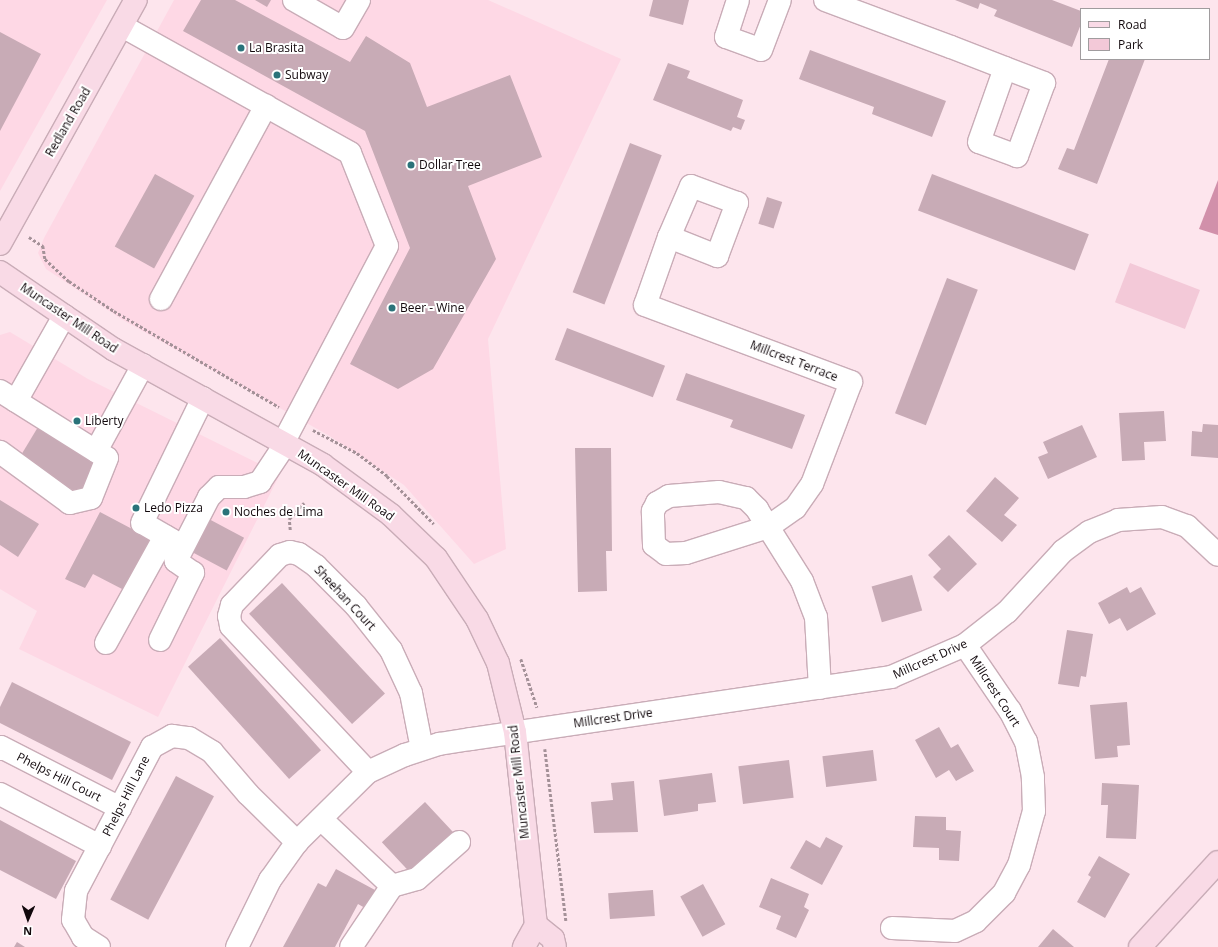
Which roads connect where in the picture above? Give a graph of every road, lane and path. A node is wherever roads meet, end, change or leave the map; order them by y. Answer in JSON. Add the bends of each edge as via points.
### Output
{"nodes":[{"id":1,"x":136,"y":0,"type":"edge"},
{"id":2,"x":294,"y":0,"type":"edge"},
{"id":3,"x":358,"y":0,"type":"edge"},
{"id":4,"x":738,"y":0,"type":"edge"},
{"id":5,"x":780,"y":0,"type":"edge"},
{"id":6,"x":833,"y":1,"type":"edge"},
{"id":7,"x":122,"y":26,"type":"junction"},
{"id":8,"x":1005,"y":68,"type":"dead end"},
{"id":9,"x":266,"y":106,"type":"junction"},
{"id":10,"x":5,"y":234,"type":"edge"},
{"id":11,"x":669,"y":237,"type":"dead end"},
{"id":12,"x":0,"y":272,"type":"edge"},
{"id":13,"x":161,"y":299,"type":"dead end"},
{"id":14,"x":64,"y":316,"type":"junction"},
{"id":15,"x":143,"y":365,"type":"junction"},
{"id":16,"x":8,"y":396,"type":"edge"},
{"id":17,"x":203,"y":398,"type":"junction"},
{"id":18,"x":295,"y":420,"type":"junction"},
{"id":19,"x":285,"y":442,"type":"junction"},
{"id":20,"x":96,"y":451,"type":"junction"},
{"id":21,"x":0,"y":452,"type":"edge"},
{"id":22,"x":304,"y":503,"type":"dead end"},
{"id":23,"x":768,"y":527,"type":"junction"},
{"id":24,"x":439,"y":530,"type":"dead end"},
{"id":25,"x":165,"y":536,"type":"junction"},
{"id":26,"x":290,"y":552,"type":"junction"},
{"id":27,"x":1218,"y":555,"type":"edge"},
{"id":28,"x":176,"y":562,"type":"junction"},
{"id":29,"x":160,"y":640,"type":"dead end"},
{"id":30,"x":106,"y":643,"type":"dead end"},
{"id":31,"x":965,"y":645,"type":"junction"},
{"id":32,"x":520,"y":657,"type":"dead end"},
{"id":33,"x":820,"y":688,"type":"junction"},
{"id":34,"x":542,"y":728,"type":"junction"},
{"id":35,"x":515,"y":732,"type":"junction"},
{"id":36,"x":0,"y":749,"type":"edge"},
{"id":37,"x":422,"y":750,"type":"junction"},
{"id":38,"x":368,"y":772,"type":"junction"},
{"id":39,"x":0,"y":794,"type":"edge"},
{"id":40,"x":120,"y":808,"type":"junction"},
{"id":41,"x":321,"y":819,"type":"junction"},
{"id":42,"x":297,"y":842,"type":"junction"},
{"id":43,"x":459,"y":842,"type":"dead end"},
{"id":44,"x":100,"y":846,"type":"junction"},
{"id":45,"x":1218,"y":862,"type":"edge"},
{"id":46,"x":392,"y":886,"type":"junction"},
{"id":47,"x":536,"y":924,"type":"junction"},
{"id":48,"x":892,"y":928,"type":"dead end"},
{"id":49,"x":568,"y":929,"type":"dead end"},
{"id":50,"x":99,"y":947,"type":"edge"},
{"id":51,"x":237,"y":947,"type":"edge"},
{"id":52,"x":351,"y":947,"type":"edge"},
{"id":53,"x":524,"y":947,"type":"edge"},
{"id":54,"x":555,"y":947,"type":"edge"},
{"id":55,"x":1140,"y":947,"type":"edge"}],
"edges":[{"from":1,"to":7,"type":"main road","name":"Redland Road"},
{"from":2,"to":3,"type":"street","via":[[343,28]]},
{"from":4,"to":5,"type":"street","via":[[726,37],[761,50]]},
{"from":6,"to":8,"type":"street"},
{"from":7,"to":9,"type":"street"},
{"from":7,"to":10,"type":"main road","name":"Redland Road"},
{"from":9,"to":13,"type":"street"},
{"from":9,"to":18,"type":"street","via":[[350,153],[387,246]]},
{"from":10,"to":18,"type":"path","via":[[43,246],[45,259],[69,281],[114,311],[275,405]]},
{"from":11,"to":23,"type":"street","name":"Millcrest Terrace","via":[[645,305],[851,382],[812,484],[795,508]]},
{"from":12,"to":14,"type":"main road","name":"Muncaster Mill Road"},
{"from":14,"to":15,"type":"main road","name":"Muncaster Mill Road","via":[[113,349]]},
{"from":14,"to":16,"type":"street"},
{"from":15,"to":17,"type":"main road","name":"Muncaster Mill Road"},
{"from":15,"to":20,"type":"street"},
{"from":16,"to":20,"type":"street"},
{"from":17,"to":19,"type":"main road","name":"Muncaster Mill Road"},
{"from":17,"to":25,"type":"street","via":[[142,523]]},
{"from":18,"to":19,"type":"street"},
{"from":18,"to":24,"type":"path","via":[[357,453],[421,508]]},
{"from":19,"to":28,"type":"street","via":[[260,482],[244,487],[219,487],[209,497]]},
{"from":19,"to":35,"type":"main road","name":"Muncaster Mill Road","via":[[323,465],[391,516],[436,558],[477,618],[498,663]]},
{"from":20,"to":21,"type":"street","via":[[107,458],[90,498],[70,502]]},
{"from":22,"to":26,"type":"path","via":[[289,519]]},
{"from":23,"to":23,"type":"street","name":"Millcrest Terrace","via":[[686,553],[666,554],[654,545],[653,511],[657,503],[669,496],[718,492],[746,498],[757,509]]},
{"from":23,"to":33,"type":"street","name":"Millcrest Terrace","via":[[802,581],[816,617]]},
{"from":25,"to":28,"type":"street","via":[[172,540]]},
{"from":25,"to":30,"type":"street"},
{"from":26,"to":37,"type":"street","name":"Sheehan Court","via":[[299,554],[316,566],[356,606],[391,650],[411,693]]},
{"from":26,"to":38,"type":"street","via":[[280,555],[270,564],[232,605],[229,616],[231,626]]},
{"from":27,"to":31,"type":"street","name":"Millcrest Drive","via":[[1187,526],[1175,521],[1162,517],[1118,520],[1089,532],[1064,551],[1007,612]]},
{"from":28,"to":29,"type":"street","via":[[193,573]]},
{"from":31,"to":33,"type":"street","name":"Millcrest Drive","via":[[891,677]]},
{"from":31,"to":48,"type":"street","name":"Millcrest Court","via":[[1010,711],[1026,742],[1033,777],[1034,811],[1019,866],[1004,893],[976,921],[955,931]]},
{"from":32,"to":34,"type":"path","via":[[535,698]]},
{"from":33,"to":34,"type":"street","name":"Millcrest Drive"},
{"from":34,"to":35,"type":"street","name":"Millcrest Drive"},
{"from":34,"to":49,"type":"path"},
{"from":35,"to":37,"type":"street","via":[[439,744]]},
{"from":35,"to":47,"type":"main road","name":"Muncaster Mill Road"},
{"from":36,"to":40,"type":"street","name":"Phelps Hill Court","via":[[1,747]]},
{"from":37,"to":38,"type":"street"},
{"from":38,"to":41,"type":"street"},
{"from":39,"to":44,"type":"street"},
{"from":40,"to":42,"type":"street","name":"Phelps Hill Lane","via":[[152,747],[172,736],[189,738],[212,752],[248,794]]},
{"from":40,"to":44,"type":"street","name":"Phelps Hill Lane"},
{"from":41,"to":42,"type":"street"},
{"from":41,"to":46,"type":"street"},
{"from":42,"to":51,"type":"street","via":[[270,880]]},
{"from":43,"to":46,"type":"street","via":[[417,879]]},
{"from":44,"to":50,"type":"street","name":"Phelps Hill Lane","via":[[76,891],[73,920],[83,937]]},
{"from":45,"to":55,"type":"main road"},
{"from":46,"to":52,"type":"street"},
{"from":47,"to":53,"type":"main road"},
{"from":47,"to":54,"type":"main road","via":[[553,940]]}]}
